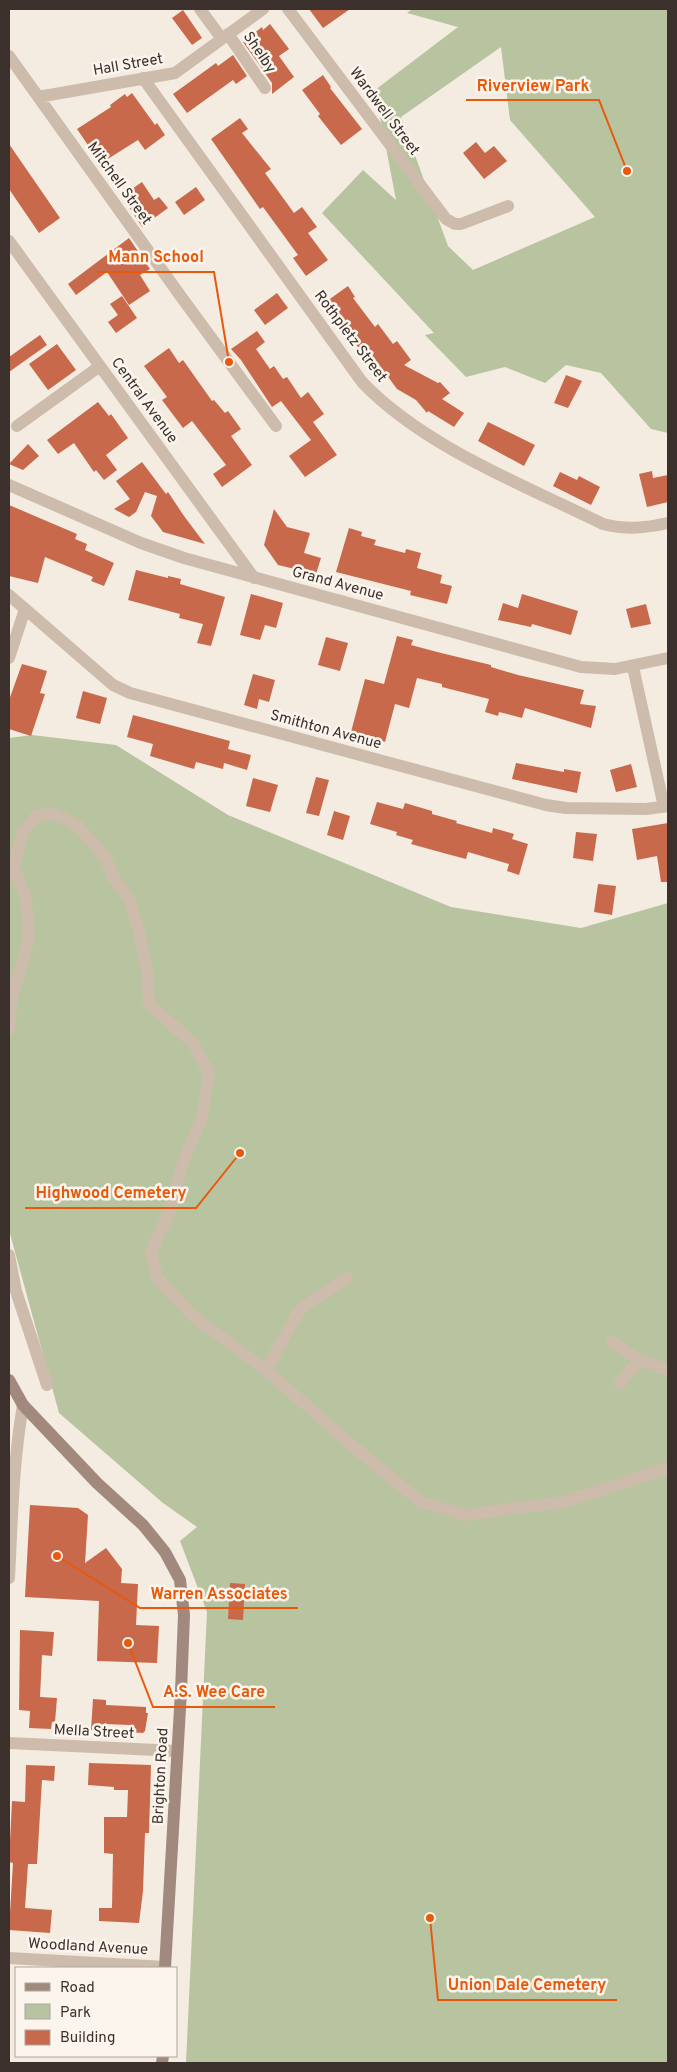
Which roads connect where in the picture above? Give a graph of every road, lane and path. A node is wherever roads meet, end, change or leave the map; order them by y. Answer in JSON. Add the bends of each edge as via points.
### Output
{"nodes":[{"id":1,"x":200,"y":9,"type":"edge"},
{"id":2,"x":263,"y":9,"type":"edge"},
{"id":3,"x":288,"y":9,"type":"edge"},
{"id":4,"x":225,"y":36,"type":"junction"},
{"id":5,"x":9,"y":56,"type":"edge"},
{"id":6,"x":143,"y":78,"type":"junction"},
{"id":7,"x":265,"y":88,"type":"dead end"},
{"id":8,"x":38,"y":97,"type":"junction"},
{"id":9,"x":508,"y":206,"type":"dead end"},
{"id":10,"x":9,"y":241,"type":"edge"},
{"id":11,"x":100,"y":366,"type":"junction"},
{"id":12,"x":17,"y":426,"type":"dead end"},
{"id":13,"x":276,"y":426,"type":"dead end"},
{"id":14,"x":9,"y":485,"type":"edge"},
{"id":15,"x":668,"y":523,"type":"edge"},
{"id":16,"x":254,"y":578,"type":"junction"},
{"id":17,"x":9,"y":595,"type":"edge"},
{"id":18,"x":25,"y":609,"type":"junction"},
{"id":19,"x":9,"y":658,"type":"edge"},
{"id":20,"x":668,"y":658,"type":"edge"},
{"id":21,"x":633,"y":667,"type":"junction"},
{"id":22,"x":666,"y":806,"type":"edge"},
{"id":23,"x":9,"y":1029,"type":"edge"},
{"id":24,"x":9,"y":1255,"type":"edge"},
{"id":25,"x":347,"y":1278,"type":"dead end"},
{"id":26,"x":612,"y":1342,"type":"dead end"},
{"id":27,"x":639,"y":1360,"type":"junction"},
{"id":28,"x":266,"y":1370,"type":"junction"},
{"id":29,"x":668,"y":1370,"type":"edge"},
{"id":30,"x":9,"y":1380,"type":"edge"},
{"id":31,"x":620,"y":1383,"type":"dead end"},
{"id":32,"x":47,"y":1385,"type":"dead end"},
{"id":33,"x":23,"y":1405,"type":"junction"},
{"id":34,"x":668,"y":1468,"type":"edge"},
{"id":35,"x":9,"y":1578,"type":"edge"},
{"id":36,"x":9,"y":1743,"type":"edge"},
{"id":37,"x":177,"y":1751,"type":"junction"},
{"id":38,"x":9,"y":1958,"type":"edge"},
{"id":39,"x":149,"y":1967,"type":"edge"},
{"id":40,"x":165,"y":1967,"type":"edge"}],
"edges":[{"from":1,"to":4,"type":"street","name":"Shelby"},
{"from":2,"to":4,"type":"street","name":"Hall Street"},
{"from":3,"to":9,"type":"street","name":"Wardwell Street","via":[[446,218],[461,224]]},
{"from":4,"to":6,"type":"street","name":"Hall Street","via":[[175,72]]},
{"from":4,"to":7,"type":"street","name":"Shelby"},
{"from":5,"to":8,"type":"street","name":"Mitchell Street"},
{"from":6,"to":8,"type":"street","name":"Hall Street"},
{"from":6,"to":15,"type":"street","name":"Rothpletz Street","via":[[362,382],[376,396],[450,448],[603,524],[641,529]]},
{"from":8,"to":13,"type":"street","name":"Mitchell Street"},
{"from":10,"to":11,"type":"street","name":"Central Avenue"},
{"from":11,"to":12,"type":"street"},
{"from":11,"to":16,"type":"street","name":"Central Avenue"},
{"from":14,"to":16,"type":"street","name":"Grand Avenue","via":[[141,544]]},
{"from":16,"to":21,"type":"street","name":"Grand Avenue","via":[[582,666],[599,669]]},
{"from":17,"to":18,"type":"street","name":"Smithton Avenue"},
{"from":18,"to":19,"type":"street"},
{"from":18,"to":22,"type":"street","name":"Smithton Avenue","via":[[113,685],[130,693],[546,805],[646,809]]},
{"from":20,"to":21,"type":"street","name":"Grand Avenue"},
{"from":21,"to":22,"type":"street"},
{"from":23,"to":28,"type":"street","via":[[12,998],[29,938],[26,899],[14,867],[22,833],[37,815],[55,814],[77,825],[105,857],[115,880],[129,899],[148,975],[150,1004],[193,1043],[209,1072],[202,1118],[151,1252],[157,1278],[194,1317]]},
{"from":24,"to":32,"type":"street","via":[[16,1291]]},
{"from":25,"to":28,"type":"street","via":[[300,1310]]},
{"from":26,"to":27,"type":"street"},
{"from":27,"to":29,"type":"street"},
{"from":27,"to":31,"type":"street"},
{"from":28,"to":34,"type":"street","via":[[349,1444],[422,1502],[465,1515],[564,1502]]},
{"from":30,"to":33,"type":"street","name":"Brighton Road"},
{"from":33,"to":35,"type":"street","via":[[13,1491]]},
{"from":33,"to":37,"type":"street","name":"Brighton Road","via":[[97,1483],[143,1525],[165,1552],[180,1580],[184,1615]]},
{"from":36,"to":37,"type":"street","name":"Mella Street"},
{"from":37,"to":40,"type":"street","name":"Brighton Road"},
{"from":38,"to":39,"type":"street","name":"Woodland Avenue"}]}
